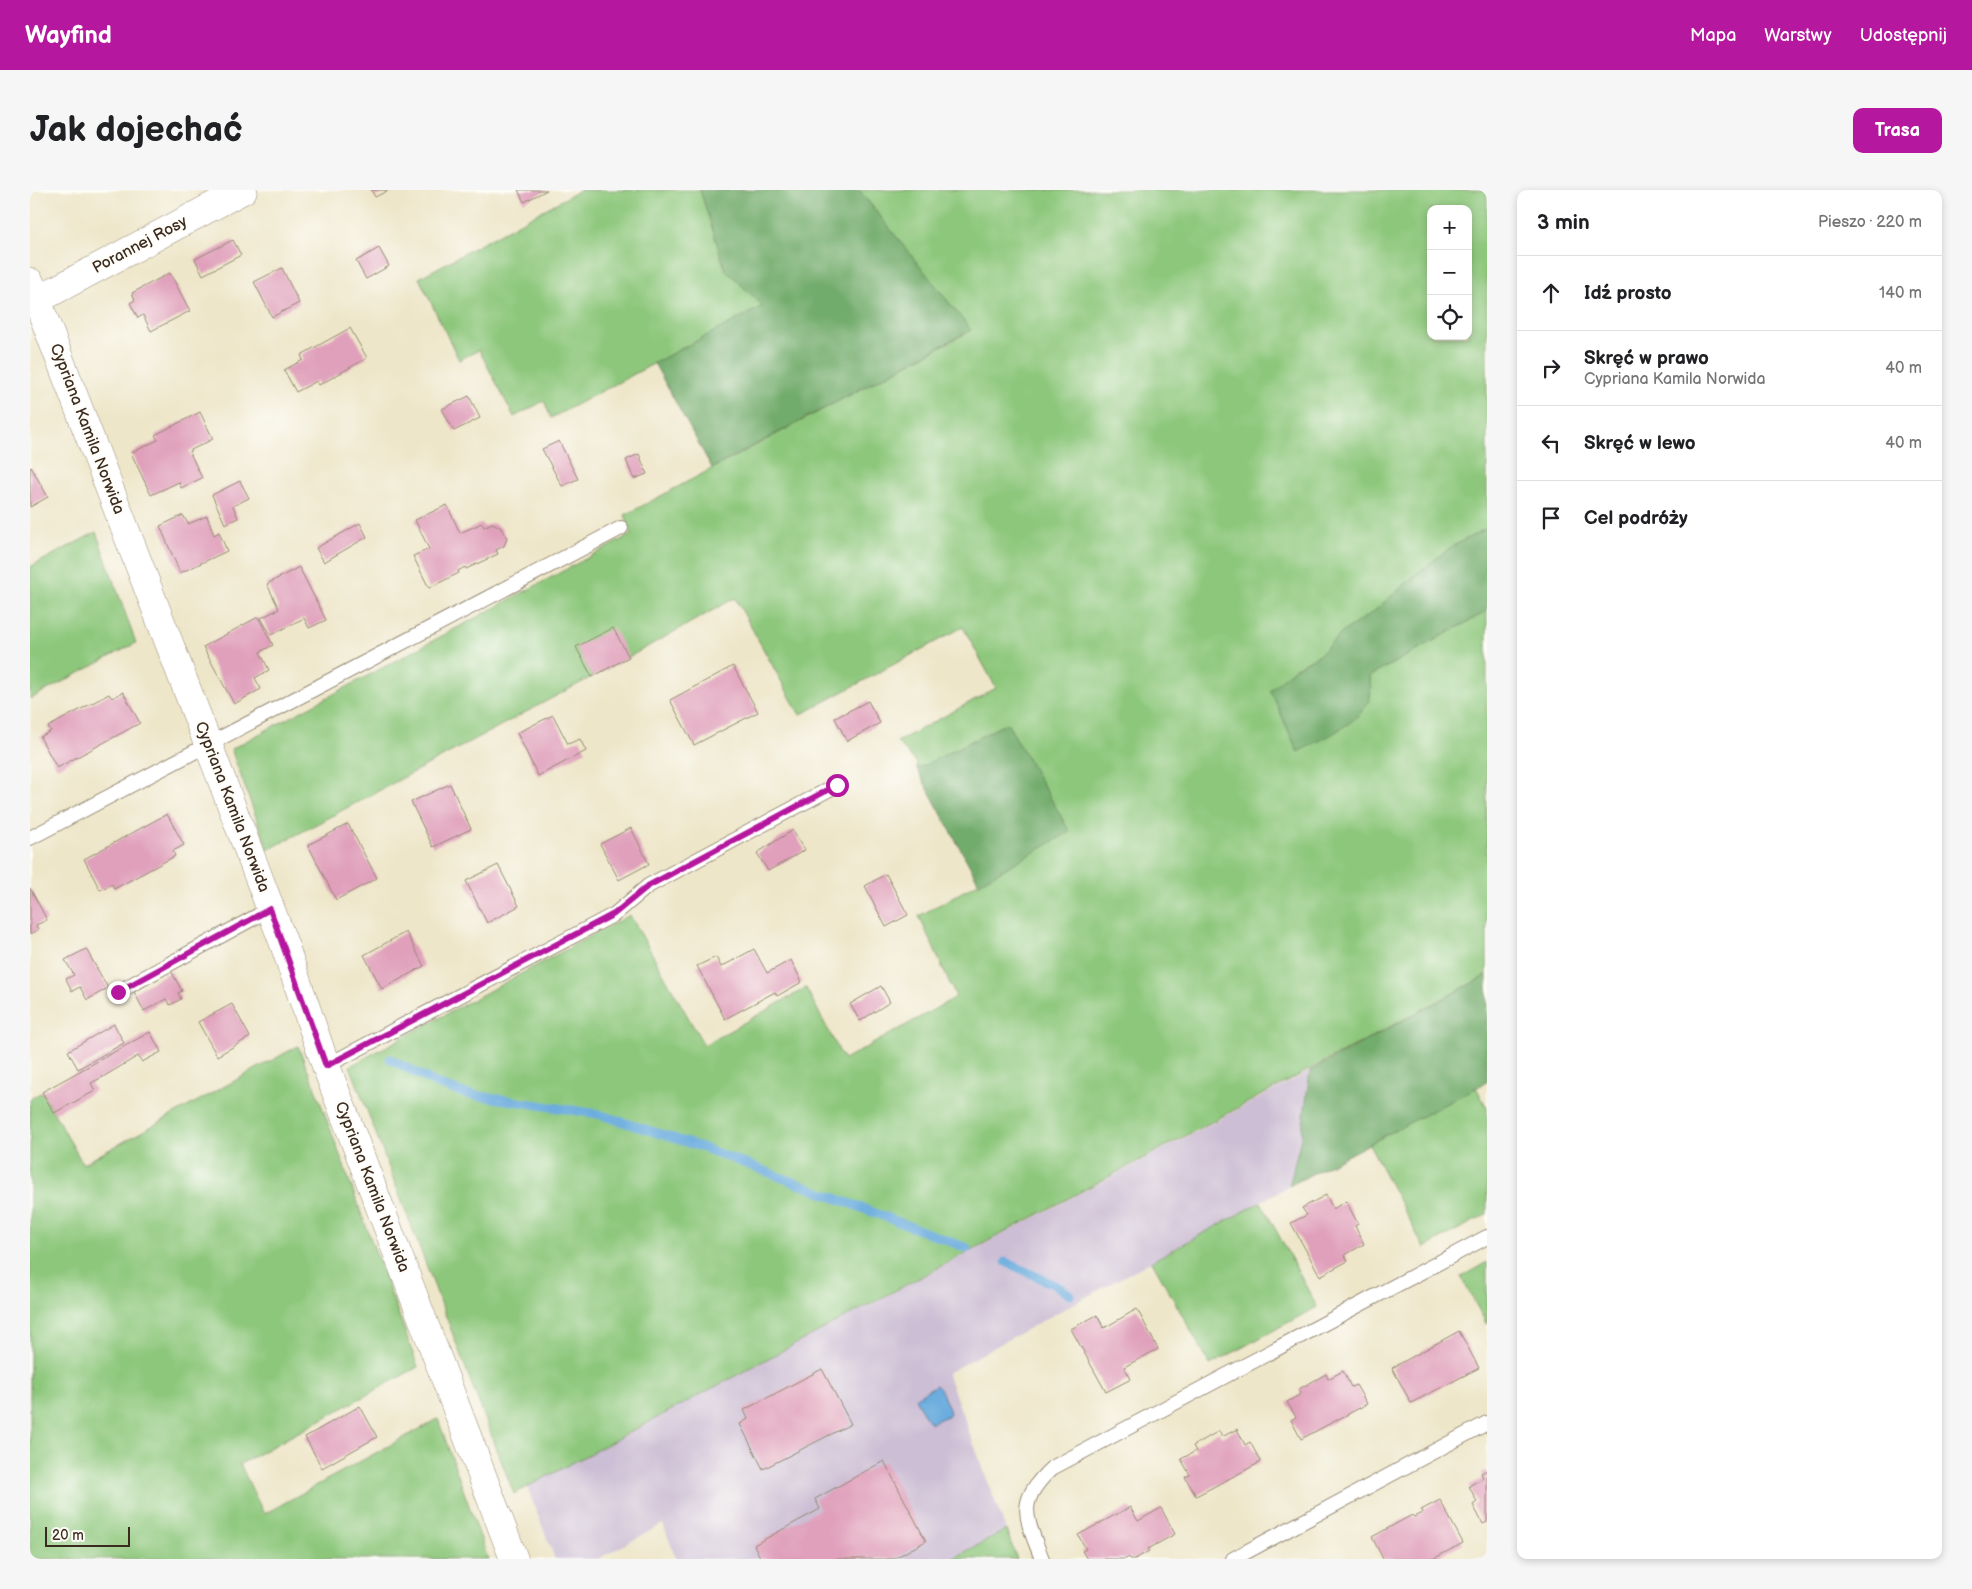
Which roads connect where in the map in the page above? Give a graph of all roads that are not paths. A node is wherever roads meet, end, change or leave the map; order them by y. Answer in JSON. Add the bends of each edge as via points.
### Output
{"nodes":[{"id":1,"x":243,"y":190,"type":"edge"},
{"id":2,"x":33,"y":291,"type":"edge"},
{"id":3,"x":621,"y":528,"type":"dead end"},
{"id":4,"x":208,"y":744,"type":"junction"},
{"id":5,"x":837,"y":785,"type":"dead end"},
{"id":6,"x":30,"y":838,"type":"edge"},
{"id":7,"x":270,"y":909,"type":"junction"},
{"id":8,"x":118,"y":992,"type":"dead end"},
{"id":9,"x":326,"y":1066,"type":"junction"},
{"id":10,"x":1487,"y":1237,"type":"edge"},
{"id":11,"x":1487,"y":1423,"type":"edge"},
{"id":12,"x":514,"y":1559,"type":"edge"},
{"id":13,"x":1042,"y":1559,"type":"edge"},
{"id":14,"x":1233,"y":1559,"type":"edge"}],
"edges":[{"from":1,"to":2,"type":"street","name":"Porannej Rosy"},
{"from":2,"to":4,"type":"street","name":"Cypriana Kamila Norwida"},
{"from":3,"to":4,"type":"lane"},
{"from":4,"to":6,"type":"lane"},
{"from":4,"to":7,"type":"street","name":"Cypriana Kamila Norwida"},
{"from":5,"to":9,"type":"lane","via":[[648,886],[614,914]]},
{"from":7,"to":8,"type":"lane"},
{"from":7,"to":9,"type":"street","name":"Cypriana Kamila Norwida"},
{"from":9,"to":12,"type":"street","name":"Cypriana Kamila Norwida"},
{"from":10,"to":13,"type":"lane","via":[[1052,1468],[1031,1492],[1026,1507],[1027,1519]]},
{"from":11,"to":14,"type":"lane"}]}
